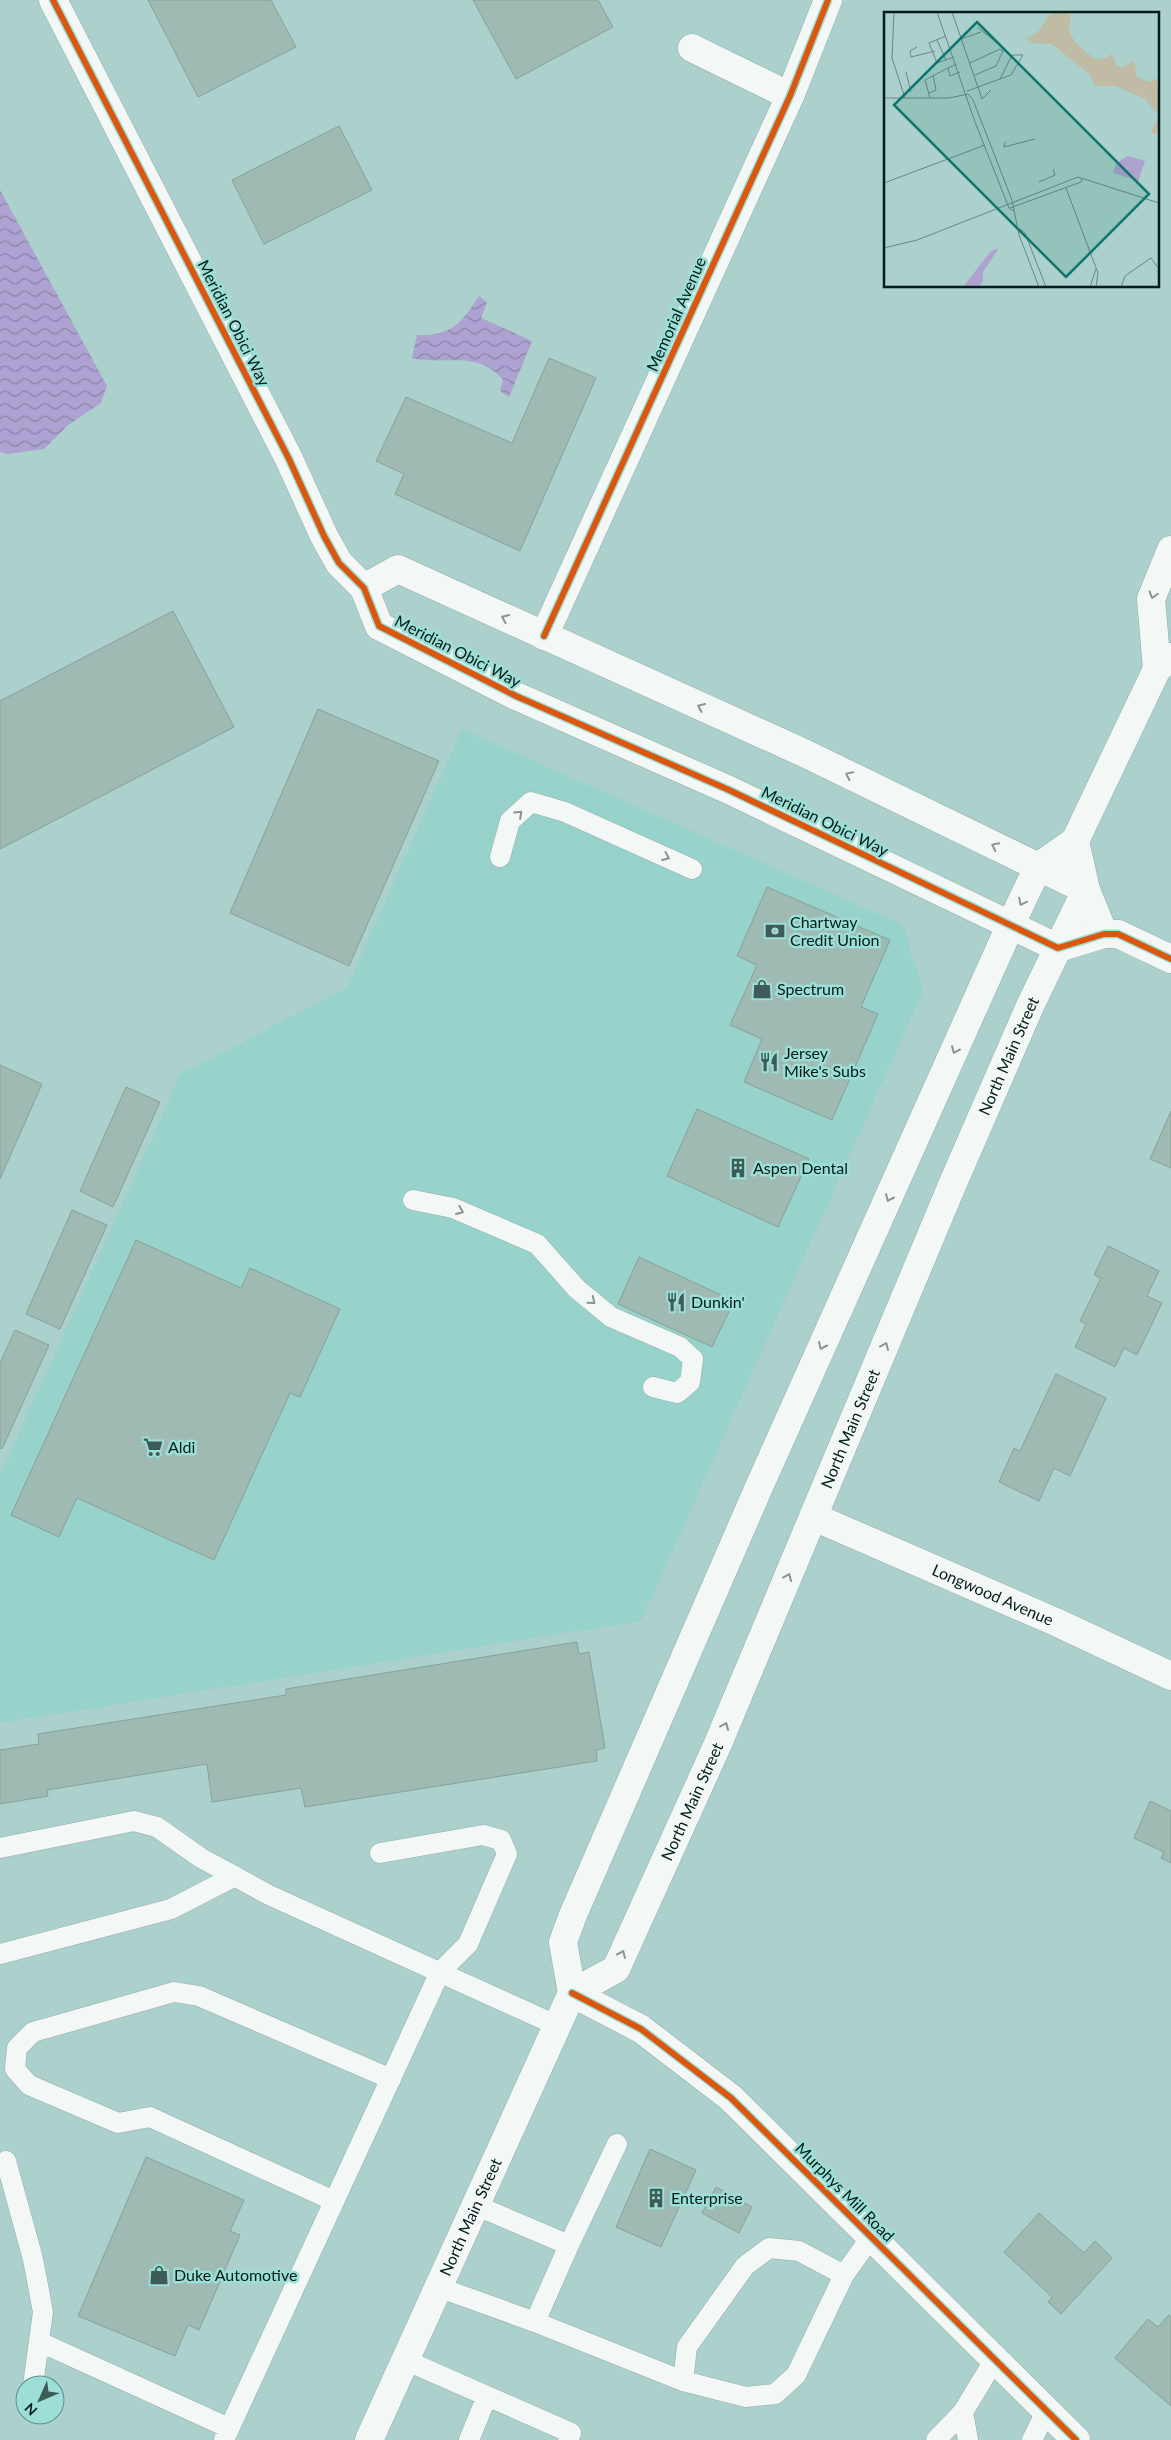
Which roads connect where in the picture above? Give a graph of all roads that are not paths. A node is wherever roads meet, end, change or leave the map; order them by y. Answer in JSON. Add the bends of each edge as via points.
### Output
{"nodes":[{"id":1,"x":53,"y":0,"type":"edge"},
{"id":2,"x":828,"y":0,"type":"edge"},
{"id":3,"x":692,"y":48,"type":"dead end"},
{"id":4,"x":790,"y":96,"type":"junction"},
{"id":5,"x":1171,"y":550,"type":"edge"},
{"id":6,"x":364,"y":588,"type":"junction"},
{"id":7,"x":544,"y":636,"type":"junction"},
{"id":8,"x":1164,"y":663,"type":"edge"},
{"id":9,"x":1075,"y":841,"type":"junction"},
{"id":10,"x":500,"y":857,"type":"dead end"},
{"id":11,"x":1038,"y":867,"type":"junction"},
{"id":12,"x":692,"y":869,"type":"dead end"},
{"id":13,"x":1086,"y":890,"type":"junction"},
{"id":14,"x":1010,"y":926,"type":"junction"},
{"id":15,"x":1104,"y":934,"type":"junction"},
{"id":16,"x":1058,"y":948,"type":"junction"},
{"id":17,"x":1171,"y":959,"type":"edge"},
{"id":18,"x":413,"y":1200,"type":"dead end"},
{"id":19,"x":652,"y":1387,"type":"dead end"},
{"id":20,"x":814,"y":1517,"type":"junction"},
{"id":21,"x":1171,"y":1676,"type":"edge"},
{"id":22,"x":0,"y":1848,"type":"edge"},
{"id":23,"x":380,"y":1853,"type":"dead end"},
{"id":24,"x":235,"y":1876,"type":"junction"},
{"id":25,"x":0,"y":1954,"type":"edge"},
{"id":26,"x":440,"y":1972,"type":"junction"},
{"id":27,"x":572,"y":1993,"type":"junction"},
{"id":28,"x":556,"y":2024,"type":"junction"},
{"id":29,"x":391,"y":2079,"type":"junction"},
{"id":30,"x":617,"y":2144,"type":"dead end"},
{"id":31,"x":6,"y":2160,"type":"dead end"},
{"id":32,"x":334,"y":2201,"type":"junction"},
{"id":33,"x":475,"y":2205,"type":"junction"},
{"id":34,"x":871,"y":2237,"type":"junction"},
{"id":35,"x":569,"y":2244,"type":"junction"},
{"id":36,"x":844,"y":2275,"type":"junction"},
{"id":37,"x":438,"y":2286,"type":"junction"},
{"id":38,"x":535,"y":2322,"type":"junction"},
{"id":39,"x":40,"y":2342,"type":"junction"},
{"id":40,"x":995,"y":2359,"type":"junction"},
{"id":41,"x":405,"y":2360,"type":"junction"},
{"id":42,"x":35,"y":2375,"type":"edge"},
{"id":43,"x":682,"y":2381,"type":"junction"},
{"id":44,"x":487,"y":2396,"type":"junction"},
{"id":45,"x":1047,"y":2410,"type":"junction"},
{"id":46,"x":963,"y":2412,"type":"junction"},
{"id":47,"x":227,"y":2434,"type":"edge"},
{"id":48,"x":369,"y":2440,"type":"edge"},
{"id":49,"x":469,"y":2440,"type":"edge"},
{"id":50,"x":568,"y":2440,"type":"edge"},
{"id":51,"x":936,"y":2440,"type":"edge"},
{"id":52,"x":968,"y":2440,"type":"edge"},
{"id":53,"x":1032,"y":2440,"type":"edge"},
{"id":54,"x":1076,"y":2440,"type":"edge"}],
"edges":[{"from":1,"to":6,"type":"street","name":"Meridian Obici Way","via":[[289,460],[324,536],[339,563]]},
{"from":2,"to":4,"type":"street","name":"Memorial Avenue"},
{"from":3,"to":4,"type":"street"},
{"from":4,"to":7,"type":"street","name":"Memorial Avenue"},
{"from":5,"to":8,"type":"street","one_way":true,"via":[[1151,599]]},
{"from":7,"to":6,"type":"street","one_way":true,"via":[[398,569]]},
{"from":6,"to":14,"type":"street","name":"Meridian Obici Way","via":[[379,626],[516,696],[729,790]]},
{"from":11,"to":7,"type":"street","one_way":true,"via":[[804,754]]},
{"from":8,"to":9,"type":"street"},
{"from":9,"to":11,"type":"street"},
{"from":9,"to":13,"type":"street"},
{"from":10,"to":12,"type":"lane","one_way":true,"via":[[510,821],[531,802],[565,812]]},
{"from":11,"to":13,"type":"street"},
{"from":11,"to":14,"type":"street","one_way":true},
{"from":13,"to":15,"type":"street"},
{"from":13,"to":16,"type":"street","name":"North Main Street"},
{"from":14,"to":16,"type":"street","name":"Meridian Obici Way"},
{"from":14,"to":27,"type":"street","one_way":true,"via":[[759,1487],[573,1915],[563,1942]]},
{"from":15,"to":16,"type":"street"},
{"from":15,"to":17,"type":"street","via":[[1118,934]]},
{"from":20,"to":16,"type":"street","name":"North Main Street","one_way":true,"via":[[957,1174]]},
{"from":18,"to":19,"type":"lane","one_way":true,"via":[[453,1208],[537,1244],[577,1289],[612,1317],[680,1347],[693,1359],[690,1382],[677,1393]]},
{"from":20,"to":21,"type":"street","name":"Longwood Avenue"},
{"from":27,"to":20,"type":"street","name":"North Main Street","one_way":true,"via":[[616,1968]]},
{"from":22,"to":24,"type":"lane","via":[[134,1821],[157,1826],[201,1858]]},
{"from":23,"to":26,"type":"lane","via":[[483,1835],[502,1840],[507,1854],[468,1944]]},
{"from":24,"to":25,"type":"lane","via":[[171,1909]]},
{"from":24,"to":26,"type":"lane","via":[[269,1895]]},
{"from":26,"to":28,"type":"lane"},
{"from":26,"to":29,"type":"lane"},
{"from":27,"to":28,"type":"street","name":"North Main Street"},
{"from":27,"to":34,"type":"street","name":"Murphys Mill Road","via":[[642,2029],[731,2098]]},
{"from":28,"to":33,"type":"street","name":"North Main Street"},
{"from":29,"to":32,"type":"lane"},
{"from":29,"to":32,"type":"lane","via":[[199,1996],[174,1992],[33,2032],[17,2048],[15,2069],[29,2085],[118,2123],[150,2117]]},
{"from":30,"to":35,"type":"lane"},
{"from":31,"to":39,"type":"lane","via":[[33,2259],[43,2312]]},
{"from":32,"to":47,"type":"lane"},
{"from":33,"to":35,"type":"lane"},
{"from":33,"to":37,"type":"street","name":"North Main Street"},
{"from":34,"to":36,"type":"lane"},
{"from":34,"to":40,"type":"street","name":"Murphys Mill Road"},
{"from":35,"to":38,"type":"lane"},
{"from":36,"to":43,"type":"lane","via":[[796,2375],[775,2394],[746,2397]]},
{"from":36,"to":43,"type":"lane","via":[[799,2251],[769,2248],[745,2266],[687,2347]]},
{"from":37,"to":38,"type":"lane"},
{"from":37,"to":41,"type":"street","name":"North Main Street"},
{"from":38,"to":43,"type":"lane"},
{"from":39,"to":42,"type":"lane"},
{"from":39,"to":47,"type":"lane"},
{"from":40,"to":45,"type":"street","name":"Murphys Mill Road"},
{"from":40,"to":46,"type":"lane"},
{"from":41,"to":44,"type":"lane"},
{"from":41,"to":48,"type":"street","name":"North Main Street"},
{"from":44,"to":49,"type":"lane"},
{"from":44,"to":50,"type":"lane","via":[[571,2433]]},
{"from":45,"to":53,"type":"lane"},
{"from":45,"to":54,"type":"street","name":"Murphys Mill Road"},
{"from":46,"to":51,"type":"lane"},
{"from":46,"to":52,"type":"lane"}]}
